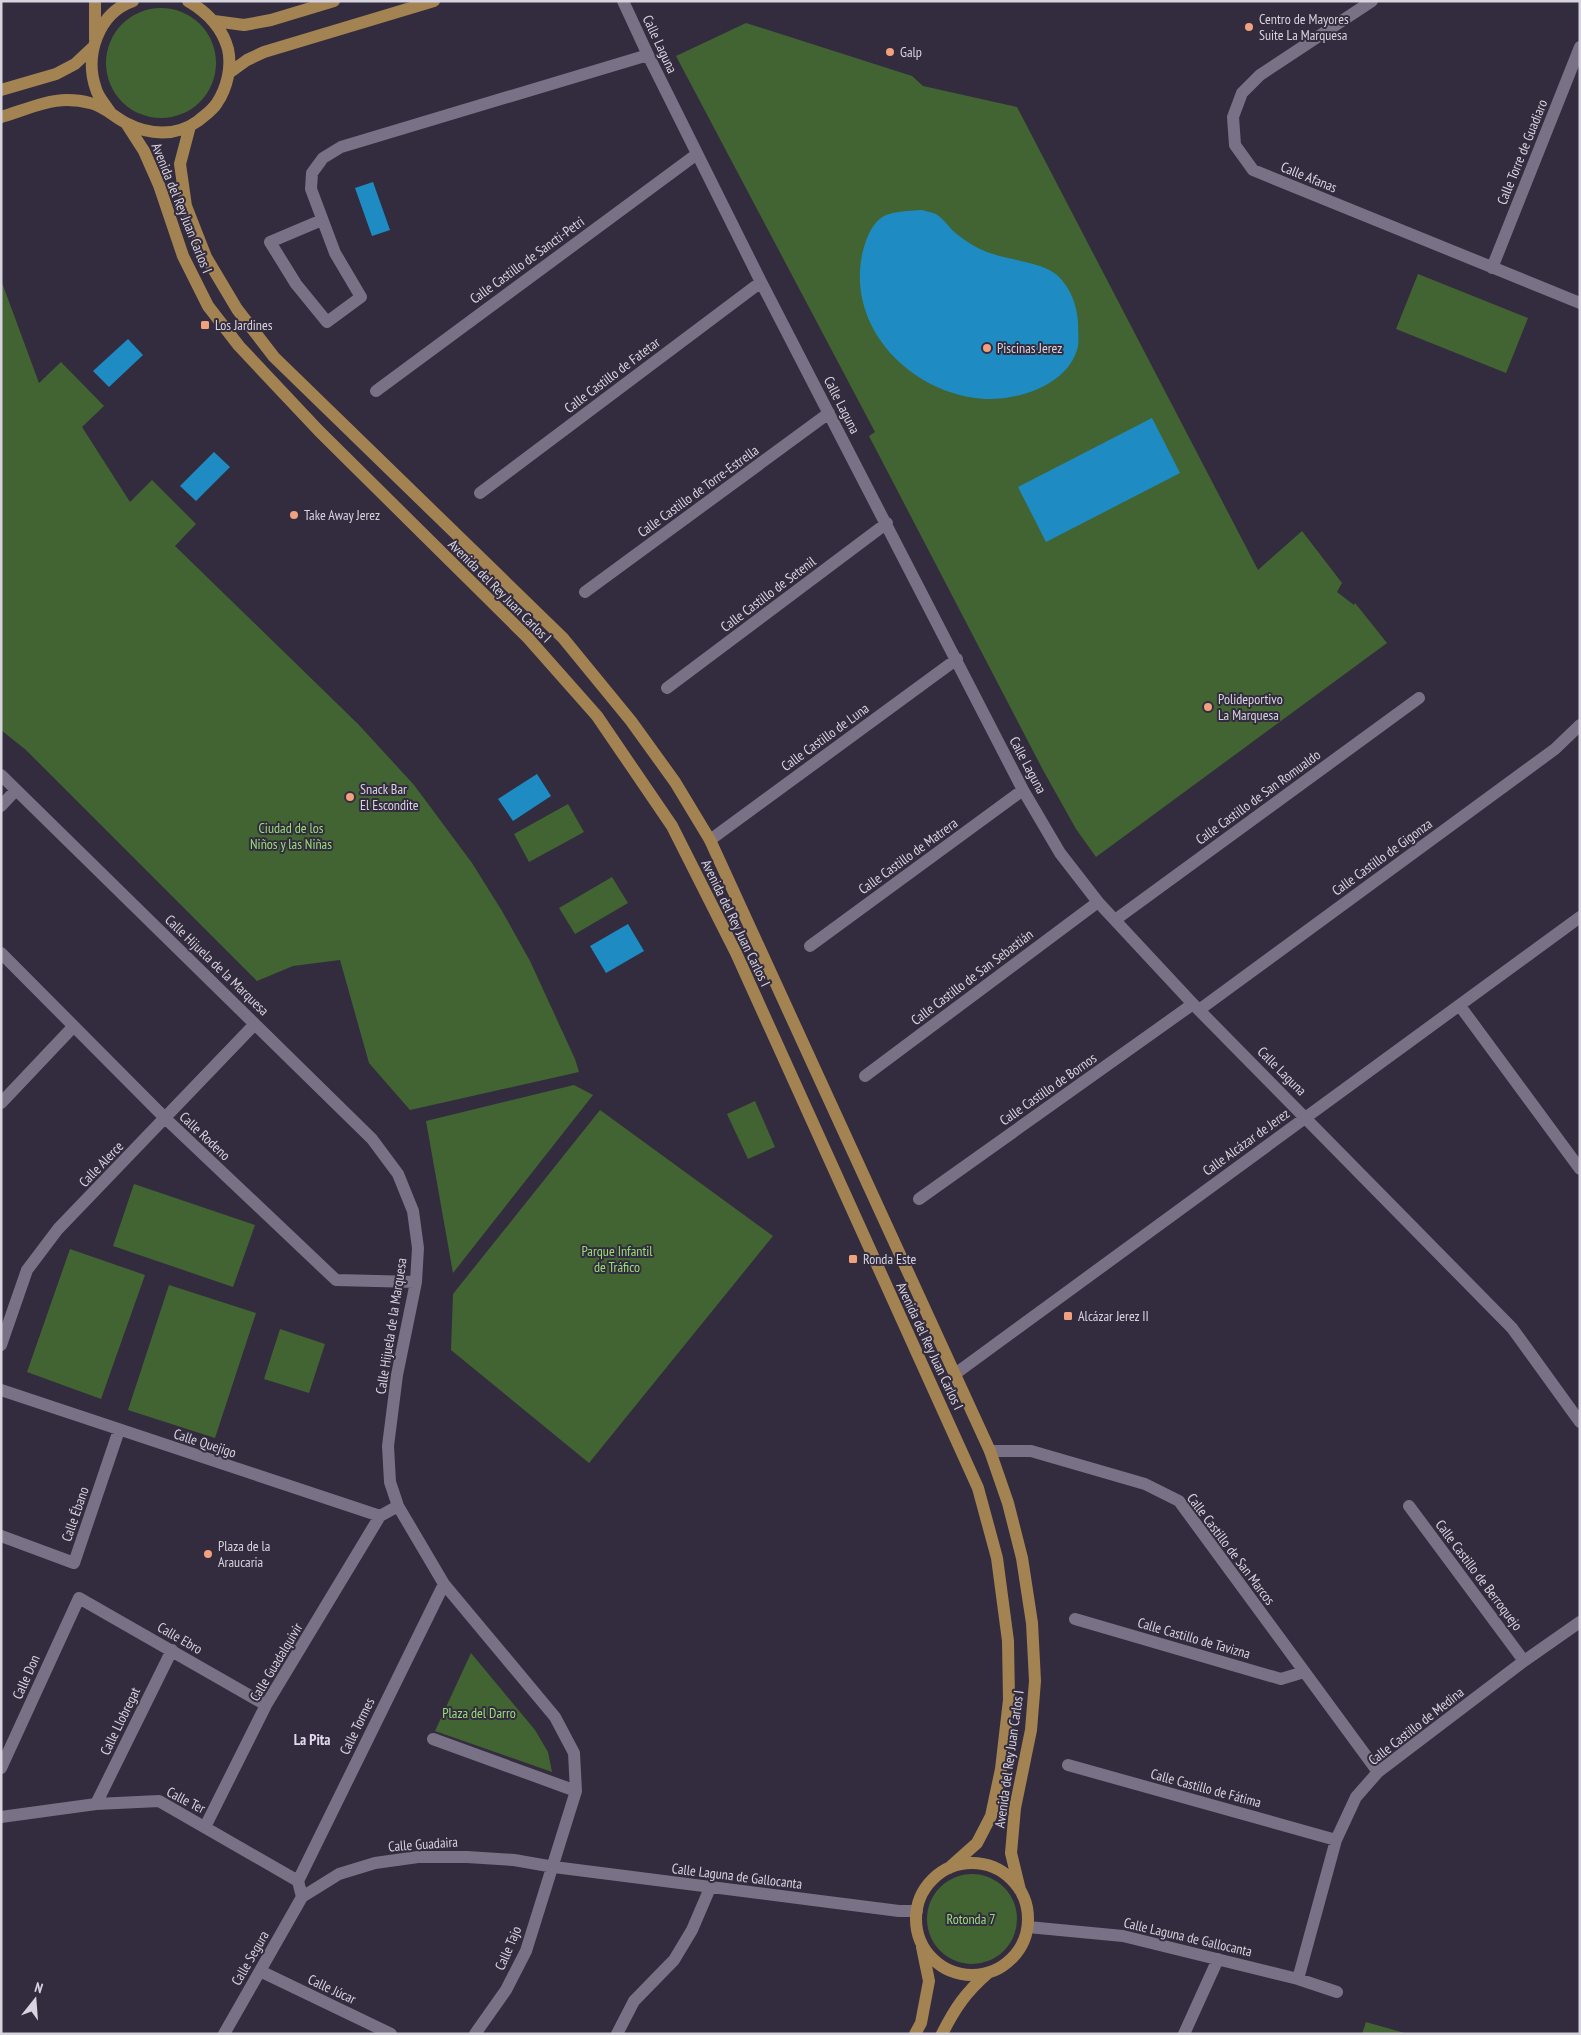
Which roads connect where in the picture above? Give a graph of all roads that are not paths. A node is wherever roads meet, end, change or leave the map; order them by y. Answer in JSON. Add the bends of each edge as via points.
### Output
{"nodes":[{"id":1,"x":95,"y":1,"type":"edge"},
{"id":2,"x":133,"y":1,"type":"edge"},
{"id":3,"x":188,"y":1,"type":"edge"},
{"id":4,"x":334,"y":1,"type":"edge"},
{"id":5,"x":434,"y":1,"type":"edge"},
{"id":6,"x":623,"y":1,"type":"edge"},
{"id":7,"x":1372,"y":1,"type":"edge"},
{"id":8,"x":214,"y":21,"type":"junction"},
{"id":9,"x":94,"y":44,"type":"junction"},
{"id":10,"x":1580,"y":47,"type":"edge"},
{"id":11,"x":648,"y":56,"type":"junction"},
{"id":12,"x":229,"y":73,"type":"junction"},
{"id":13,"x":1,"y":90,"type":"edge"},
{"id":14,"x":110,"y":112,"type":"junction"},
{"id":15,"x":1,"y":118,"type":"edge"},
{"id":16,"x":126,"y":123,"type":"junction"},
{"id":17,"x":190,"y":126,"type":"junction"},
{"id":18,"x":697,"y":154,"type":"junction"},
{"id":19,"x":322,"y":220,"type":"junction"},
{"id":20,"x":1492,"y":268,"type":"junction"},
{"id":21,"x":761,"y":282,"type":"junction"},
{"id":22,"x":1580,"y":304,"type":"edge"},
{"id":23,"x":376,"y":391,"type":"dead end"},
{"id":24,"x":829,"y":413,"type":"junction"},
{"id":25,"x":480,"y":493,"type":"dead end"},
{"id":26,"x":887,"y":523,"type":"junction"},
{"id":27,"x":585,"y":592,"type":"dead end"},
{"id":28,"x":957,"y":658,"type":"junction"},
{"id":29,"x":667,"y":688,"type":"dead end"},
{"id":30,"x":1419,"y":698,"type":"dead end"},
{"id":31,"x":1580,"y":725,"type":"edge"},
{"id":32,"x":1,"y":776,"type":"edge"},
{"id":33,"x":16,"y":790,"type":"junction"},
{"id":34,"x":1023,"y":790,"type":"junction"},
{"id":35,"x":1,"y":806,"type":"edge"},
{"id":36,"x":710,"y":840,"type":"junction"},
{"id":37,"x":1098,"y":902,"type":"junction"},
{"id":38,"x":1579,"y":918,"type":"edge"},
{"id":39,"x":1115,"y":920,"type":"junction"},
{"id":40,"x":810,"y":946,"type":"dead end"},
{"id":41,"x":1,"y":953,"type":"edge"},
{"id":42,"x":1460,"y":1006,"type":"junction"},
{"id":43,"x":1196,"y":1007,"type":"junction"},
{"id":44,"x":255,"y":1024,"type":"junction"},
{"id":45,"x":73,"y":1027,"type":"junction"},
{"id":46,"x":865,"y":1076,"type":"dead end"},
{"id":47,"x":1,"y":1103,"type":"edge"},
{"id":48,"x":1306,"y":1117,"type":"junction"},
{"id":49,"x":166,"y":1119,"type":"junction"},
{"id":50,"x":1580,"y":1169,"type":"edge"},
{"id":51,"x":919,"y":1198,"type":"dead end"},
{"id":52,"x":416,"y":1282,"type":"junction"},
{"id":53,"x":1,"y":1345,"type":"edge"},
{"id":54,"x":955,"y":1374,"type":"junction"},
{"id":55,"x":1,"y":1390,"type":"edge"},
{"id":56,"x":1580,"y":1422,"type":"edge"},
{"id":57,"x":119,"y":1430,"type":"junction"},
{"id":58,"x":990,"y":1451,"type":"junction"},
{"id":59,"x":398,"y":1506,"type":"junction"},
{"id":60,"x":1409,"y":1506,"type":"dead end"},
{"id":61,"x":380,"y":1516,"type":"junction"},
{"id":62,"x":1,"y":1536,"type":"edge"},
{"id":63,"x":444,"y":1584,"type":"junction"},
{"id":64,"x":79,"y":1598,"type":"joint"},
{"id":65,"x":1075,"y":1619,"type":"dead end"},
{"id":66,"x":1580,"y":1622,"type":"edge"},
{"id":67,"x":172,"y":1650,"type":"junction"},
{"id":68,"x":1524,"y":1661,"type":"junction"},
{"id":69,"x":1304,"y":1672,"type":"junction"},
{"id":70,"x":266,"y":1705,"type":"junction"},
{"id":71,"x":433,"y":1739,"type":"dead end"},
{"id":72,"x":1068,"y":1765,"type":"dead end"},
{"id":73,"x":1,"y":1768,"type":"edge"},
{"id":74,"x":1378,"y":1772,"type":"junction"},
{"id":75,"x":576,"y":1791,"type":"junction"},
{"id":76,"x":96,"y":1804,"type":"junction"},
{"id":77,"x":1,"y":1817,"type":"edge"},
{"id":78,"x":205,"y":1827,"type":"junction"},
{"id":79,"x":1336,"y":1840,"type":"junction"},
{"id":80,"x":554,"y":1867,"type":"junction"},
{"id":81,"x":948,"y":1868,"type":"junction"},
{"id":82,"x":298,"y":1881,"type":"junction"},
{"id":83,"x":710,"y":1888,"type":"junction"},
{"id":84,"x":1020,"y":1890,"type":"junction"},
{"id":85,"x":302,"y":1897,"type":"junction"},
{"id":86,"x":917,"y":1911,"type":"junction"},
{"id":87,"x":1028,"y":1927,"type":"junction"},
{"id":88,"x":919,"y":1938,"type":"junction"},
{"id":89,"x":1218,"y":1959,"type":"junction"},
{"id":90,"x":260,"y":1971,"type":"junction"},
{"id":91,"x":990,"y":1972,"type":"junction"},
{"id":92,"x":1298,"y":1980,"type":"junction"},
{"id":93,"x":1338,"y":1992,"type":"dead end"},
{"id":94,"x":478,"y":2033,"type":"edge"},
{"id":95,"x":224,"y":2034,"type":"edge"},
{"id":96,"x":391,"y":2034,"type":"edge"},
{"id":97,"x":617,"y":2034,"type":"edge"},
{"id":98,"x":915,"y":2034,"type":"edge"},
{"id":99,"x":942,"y":2034,"type":"edge"},
{"id":100,"x":1184,"y":2034,"type":"edge"}],
"edges":[{"from":1,"to":9,"type":"main road"},
{"from":2,"to":9,"type":"main road","via":[[116,11],[104,24]]},
{"from":3,"to":8,"type":"main road"},
{"from":4,"to":8,"type":"main road","via":[[244,25]]},
{"from":5,"to":12,"type":"main road","via":[[264,52]]},
{"from":6,"to":11,"type":"street","name":"Calle Laguna"},
{"from":7,"to":20,"type":"street","name":"Calle Afanas","via":[[1260,75],[1242,93],[1232,117],[1234,145],[1253,170]]},
{"from":8,"to":12,"type":"main road","via":[[228,51]]},
{"from":9,"to":13,"type":"main road","via":[[75,64],[56,74]]},
{"from":9,"to":14,"type":"main road","via":[[92,76],[96,91]]},
{"from":10,"to":20,"type":"street","name":"Calle Torre de Guadiaro"},
{"from":11,"to":18,"type":"street","name":"Calle Laguna"},
{"from":11,"to":19,"type":"street","via":[[341,146],[323,158],[312,173],[311,189]]},
{"from":12,"to":17,"type":"main road","via":[[223,94],[212,110]]},
{"from":14,"to":15,"type":"main road","via":[[90,103],[66,100]]},
{"from":14,"to":16,"type":"main road"},
{"from":16,"to":17,"type":"main road","via":[[153,133],[176,132]]},
{"from":16,"to":81,"type":"main road","name":"Avenida del Rey Juan Carlos I","via":[[144,151],[183,256],[208,306],[252,361],[528,638],[597,716],[672,826],[736,953],[974,1479],[997,1558],[1008,1641],[1009,1690],[1001,1769],[992,1816],[977,1843]]},
{"from":17,"to":36,"type":"main road","name":"Avenida del Rey Juan Carlos I","via":[[180,164],[186,206],[206,257],[238,309],[274,357],[563,638],[631,721],[675,782]]},
{"from":18,"to":21,"type":"street","name":"Calle Laguna"},
{"from":18,"to":23,"type":"street","name":"Calle Castillo de Sancti-Petri"},
{"from":19,"to":19,"type":"street","via":[[270,242],[296,284],[327,322],[361,297],[335,254]]},
{"from":20,"to":22,"type":"street","name":"Calle Afanas"},
{"from":21,"to":24,"type":"street","name":"Calle Laguna"},
{"from":21,"to":25,"type":"street","name":"Calle Castillo de Fatetar"},
{"from":24,"to":26,"type":"street","name":"Calle Laguna"},
{"from":24,"to":27,"type":"street","name":"Calle Castillo de Torre-Estrella"},
{"from":26,"to":28,"type":"street","name":"Calle Laguna"},
{"from":26,"to":29,"type":"street","name":"Calle Castillo de Setenil"},
{"from":28,"to":34,"type":"street","name":"Calle Laguna"},
{"from":28,"to":36,"type":"street","name":"Calle Castillo de Luna"},
{"from":30,"to":39,"type":"street","name":"Calle Castillo de San Romualdo"},
{"from":31,"to":43,"type":"street","name":"Calle Castillo de Gigonza","via":[[1555,749]]},
{"from":32,"to":33,"type":"street","name":"Calle Hijuela de la Marquesa"},
{"from":33,"to":35,"type":"street"},
{"from":33,"to":44,"type":"street","name":"Calle Hijuela de la Marquesa"},
{"from":34,"to":37,"type":"street","name":"Calle Laguna","via":[[1060,853]]},
{"from":34,"to":40,"type":"street","name":"Calle Castillo de Matrera"},
{"from":36,"to":54,"type":"main road","name":"Avenida del Rey Juan Carlos I"},
{"from":37,"to":39,"type":"street","name":"Calle Laguna"},
{"from":37,"to":46,"type":"street","name":"Calle Castillo de San Sebastián"},
{"from":38,"to":42,"type":"street","name":"Calle Alcázar de Jerez"},
{"from":39,"to":43,"type":"street","name":"Calle Laguna"},
{"from":41,"to":45,"type":"street","name":"Calle Rodeno"},
{"from":42,"to":48,"type":"street","name":"Calle Alcázar de Jerez"},
{"from":42,"to":50,"type":"street"},
{"from":43,"to":48,"type":"street","name":"Calle Laguna"},
{"from":43,"to":51,"type":"street","name":"Calle Castillo de Bornos"},
{"from":44,"to":49,"type":"street","name":"Calle Alerce"},
{"from":44,"to":52,"type":"street","name":"Calle Hijuela de la Marquesa","via":[[372,1139],[398,1174],[412,1211],[418,1248]]},
{"from":45,"to":47,"type":"street"},
{"from":45,"to":49,"type":"street","name":"Calle Rodeno"},
{"from":48,"to":54,"type":"street","name":"Calle Alcázar de Jerez"},
{"from":48,"to":56,"type":"street","name":"Calle Laguna","via":[[1512,1328]]},
{"from":49,"to":52,"type":"street","name":"Calle Rodeno","via":[[336,1280]]},
{"from":49,"to":53,"type":"street","name":"Calle Alerce","via":[[58,1230],[27,1270]]},
{"from":52,"to":59,"type":"street","name":"Calle Hijuela de la Marquesa","via":[[397,1376],[388,1446],[390,1482]]},
{"from":54,"to":58,"type":"main road","name":"Avenida del Rey Juan Carlos I"},
{"from":55,"to":57,"type":"street","name":"Calle Quejigo"},
{"from":57,"to":61,"type":"street","name":"Calle Quejigo"},
{"from":57,"to":62,"type":"street","name":"Calle Ébano","via":[[74,1563]]},
{"from":58,"to":69,"type":"street","name":"Calle Castillo de San Marcos","via":[[1031,1450],[1145,1484],[1179,1501]]},
{"from":58,"to":84,"type":"main road","name":"Avenida del Rey Juan Carlos I","via":[[1022,1558],[1032,1624],[1035,1682],[1031,1730],[1015,1808],[1011,1853]]},
{"from":59,"to":61,"type":"street"},
{"from":59,"to":63,"type":"street","name":"Calle Hijuela de la Marquesa"},
{"from":60,"to":68,"type":"street","name":"Calle Castillo de Berroquejo"},
{"from":61,"to":70,"type":"street","name":"Calle Guadalquivir"},
{"from":63,"to":75,"type":"street","name":"Calle Hijuela de la Marquesa","via":[[555,1717],[574,1753]]},
{"from":63,"to":82,"type":"street","name":"Calle Tormes"},
{"from":64,"to":67,"type":"street","name":"Calle Ebro"},
{"from":64,"to":73,"type":"street","name":"Calle Don"},
{"from":65,"to":69,"type":"street","name":"Calle Castillo de Tavizna","via":[[1281,1679]]},
{"from":66,"to":68,"type":"street","name":"Calle Castillo de Medina"},
{"from":67,"to":70,"type":"street","name":"Calle Ebro"},
{"from":67,"to":76,"type":"street","name":"Calle Llobregat"},
{"from":68,"to":74,"type":"street","name":"Calle Castillo de Medina"},
{"from":69,"to":74,"type":"street","name":"Calle Castillo de San Marcos"},
{"from":70,"to":78,"type":"street","name":"Calle Guadalquivir"},
{"from":71,"to":75,"type":"street"},
{"from":72,"to":79,"type":"street","name":"Calle Castillo de Fátima"},
{"from":74,"to":79,"type":"street","name":"Calle Castillo de Medina","via":[[1356,1797]]},
{"from":75,"to":80,"type":"street","name":"Calle Hijuela de la Marquesa"},
{"from":76,"to":77,"type":"street","name":"Calle Ter"},
{"from":76,"to":78,"type":"street","name":"Calle Ter","via":[[159,1801]]},
{"from":78,"to":82,"type":"street","name":"Calle Ter"},
{"from":79,"to":92,"type":"street","name":"Calle Castillo de Medina"},
{"from":80,"to":83,"type":"street","name":"Calle Laguna de Gallocanta"},
{"from":80,"to":85,"type":"street","name":"Calle Guadaira","via":[[514,1860],[418,1857],[375,1863],[339,1874]]},
{"from":80,"to":94,"type":"street","name":"Calle Tajo","via":[[526,1951]]},
{"from":81,"to":84,"type":"main road","via":[[963,1863],[981,1863],[996,1868]]},
{"from":81,"to":86,"type":"main road","via":[[923,1891]]},
{"from":82,"to":85,"type":"street"},
{"from":83,"to":86,"type":"street","name":"Calle Laguna de Gallocanta"},
{"from":83,"to":97,"type":"street","via":[[692,1930],[674,1960],[634,2001]]},
{"from":84,"to":87,"type":"main road","via":[[1028,1910]]},
{"from":85,"to":90,"type":"street","name":"Calle Segura"},
{"from":86,"to":88,"type":"main road"},
{"from":87,"to":89,"type":"street","name":"Calle Laguna de Gallocanta","via":[[1123,1936]]},
{"from":87,"to":91,"type":"main road","via":[[1014,1956]]},
{"from":88,"to":91,"type":"main road","via":[[935,1961],[951,1970],[968,1974]]},
{"from":88,"to":98,"type":"main road","via":[[929,1981]]},
{"from":89,"to":92,"type":"street","name":"Calle Laguna de Gallocanta"},
{"from":89,"to":100,"type":"street"},
{"from":90,"to":95,"type":"street","name":"Calle Segura"},
{"from":90,"to":96,"type":"street","name":"Calle Júcar"},
{"from":91,"to":99,"type":"main road","via":[[970,1988],[952,2012]]},
{"from":92,"to":93,"type":"street","name":"Calle Laguna de Gallocanta"}]}
